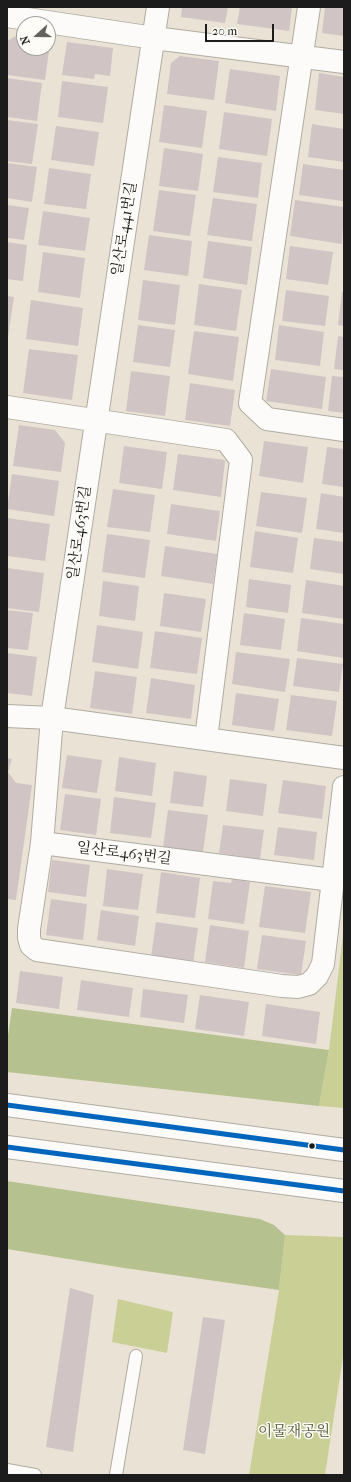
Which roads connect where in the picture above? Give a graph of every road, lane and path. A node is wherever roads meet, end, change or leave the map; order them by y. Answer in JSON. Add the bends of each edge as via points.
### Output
{"nodes":[{"id":1,"x":158,"y":7,"type":"edge"},
{"id":2,"x":309,"y":7,"type":"edge"},
{"id":3,"x":7,"y":16,"type":"edge"},
{"id":4,"x":154,"y":38,"type":"junction"},
{"id":5,"x":302,"y":56,"type":"junction"},
{"id":6,"x":344,"y":62,"type":"edge"},
{"id":7,"x":7,"y":406,"type":"edge"},
{"id":8,"x":96,"y":420,"type":"junction"},
{"id":9,"x":344,"y":430,"type":"edge"},
{"id":10,"x":7,"y":716,"type":"edge"},
{"id":11,"x":52,"y":718,"type":"junction"},
{"id":12,"x":206,"y":739,"type":"junction"},
{"id":13,"x":344,"y":758,"type":"edge"},
{"id":14,"x":344,"y":787,"type":"edge"},
{"id":15,"x":42,"y":843,"type":"junction"},
{"id":16,"x":332,"y":880,"type":"junction"},
{"id":17,"x":7,"y":1105,"type":"edge"},
{"id":18,"x":7,"y":1147,"type":"edge"},
{"id":19,"x":344,"y":1150,"type":"edge"},
{"id":20,"x":344,"y":1191,"type":"edge"},
{"id":21,"x":136,"y":1356,"type":"dead end"},
{"id":22,"x":7,"y":1470,"type":"edge"},
{"id":23,"x":35,"y":1475,"type":"edge"},
{"id":24,"x":116,"y":1475,"type":"edge"}],
"edges":[{"from":1,"to":4,"type":"street","name":"일산로441번길"},
{"from":2,"to":5,"type":"street"},
{"from":3,"to":4,"type":"street"},
{"from":4,"to":5,"type":"street"},
{"from":4,"to":8,"type":"street","name":"일산로441번길"},
{"from":5,"to":6,"type":"street"},
{"from":5,"to":9,"type":"street","via":[[250,403],[267,420]]},
{"from":7,"to":8,"type":"street"},
{"from":8,"to":11,"type":"street","name":"일산로463번길"},
{"from":8,"to":12,"type":"street","via":[[226,440],[241,460]]},
{"from":10,"to":11,"type":"street"},
{"from":11,"to":12,"type":"street"},
{"from":11,"to":15,"type":"street","name":"일산로463번길"},
{"from":12,"to":13,"type":"street"},
{"from":14,"to":16,"type":"street"},
{"from":15,"to":16,"type":"street","name":"일산로463번길"},
{"from":15,"to":16,"type":"street","via":[[29,929],[31,945],[36,950],[298,987],[309,984],[323,964]]},
{"from":17,"to":19,"type":"street"},
{"from":18,"to":20,"type":"street"},
{"from":21,"to":24,"type":"lane"},
{"from":22,"to":23,"type":"lane"}]}
